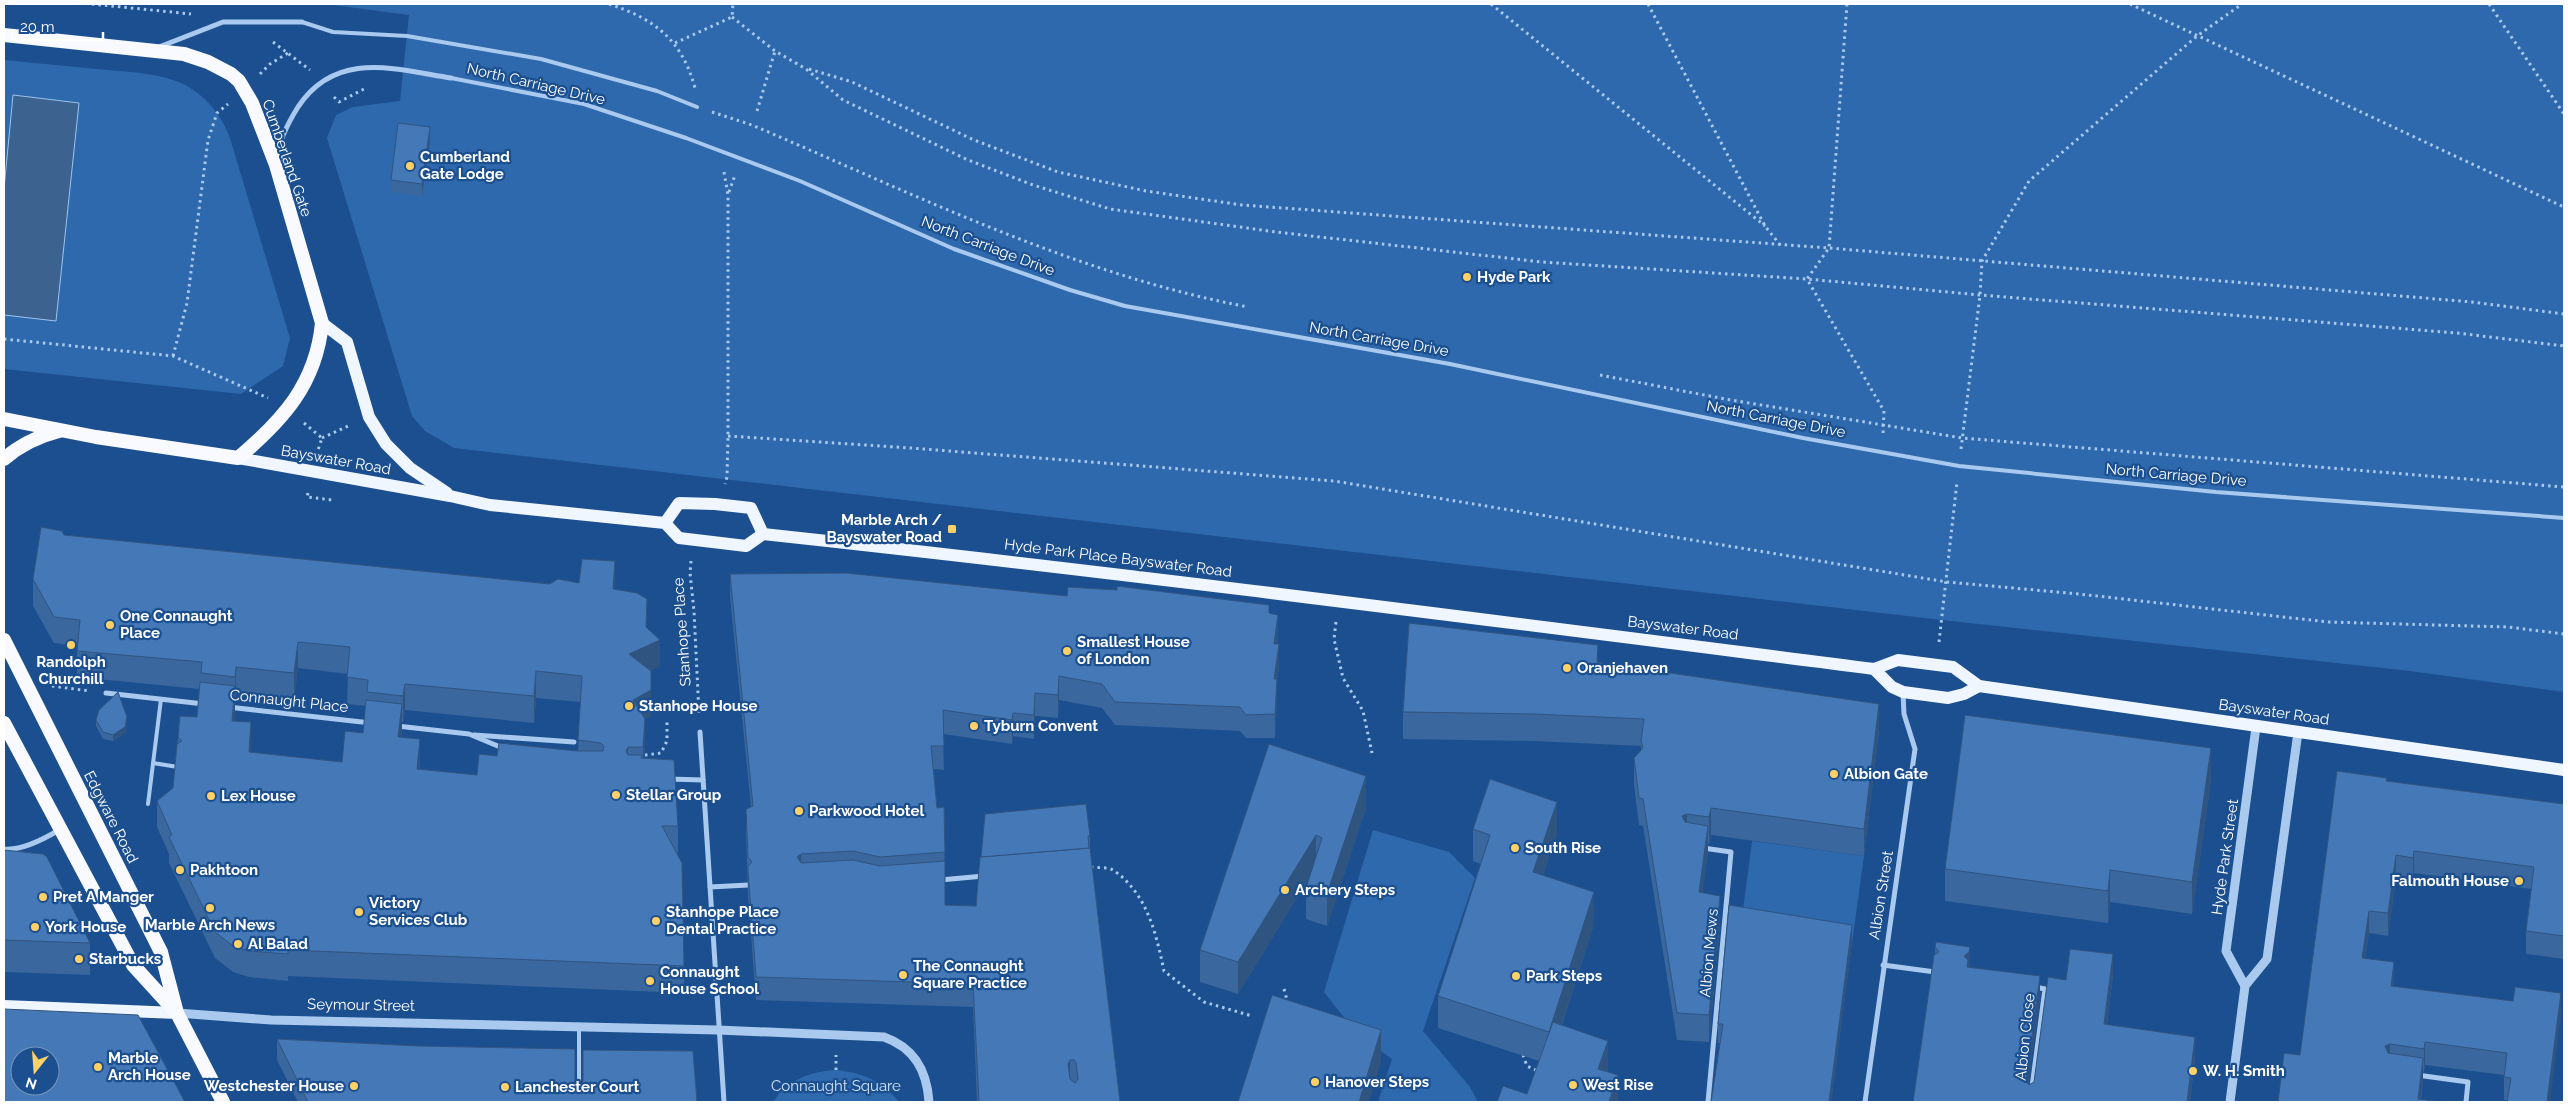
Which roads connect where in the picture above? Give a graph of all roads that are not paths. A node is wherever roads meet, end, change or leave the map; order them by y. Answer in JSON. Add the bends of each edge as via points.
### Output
{"nodes":[{"id":1,"x":302,"y":22,"type":"joint"},
{"id":2,"x":4,"y":35,"type":"edge"},
{"id":3,"x":151,"y":50,"type":"junction"},
{"id":4,"x":451,"y":78,"type":"joint"},
{"id":5,"x":697,"y":107,"type":"road end"},
{"id":6,"x":276,"y":165,"type":"junction"},
{"id":7,"x":322,"y":323,"type":"junction"},
{"id":8,"x":4,"y":419,"type":"edge"},
{"id":9,"x":62,"y":430,"type":"junction"},
{"id":10,"x":238,"y":458,"type":"junction"},
{"id":11,"x":4,"y":459,"type":"edge"},
{"id":12,"x":450,"y":496,"type":"junction"},
{"id":13,"x":2564,"y":518,"type":"edge"},
{"id":14,"x":665,"y":523,"type":"junction"},
{"id":15,"x":763,"y":534,"type":"junction"},
{"id":16,"x":1488,"y":620,"type":"joint"},
{"id":17,"x":4,"y":640,"type":"edge"},
{"id":18,"x":1874,"y":669,"type":"junction"},
{"id":19,"x":1979,"y":686,"type":"junction"},
{"id":20,"x":106,"y":692,"type":"road end"},
{"id":21,"x":1903,"y":692,"type":"junction"},
{"id":22,"x":161,"y":699,"type":"junction"},
{"id":23,"x":206,"y":704,"type":"edge"},
{"id":24,"x":226,"y":707,"type":"edge"},
{"id":25,"x":4,"y":722,"type":"edge"},
{"id":26,"x":381,"y":724,"type":"edge"},
{"id":27,"x":391,"y":725,"type":"edge"},
{"id":28,"x":2256,"y":727,"type":"junction"},
{"id":29,"x":700,"y":732,"type":"road end"},
{"id":30,"x":2298,"y":732,"type":"junction"},
{"id":31,"x":469,"y":734,"type":"junction"},
{"id":32,"x":574,"y":742,"type":"dead end"},
{"id":33,"x":512,"y":752,"type":"edge"},
{"id":34,"x":153,"y":763,"type":"junction"},
{"id":35,"x":178,"y":767,"type":"edge"},
{"id":36,"x":2564,"y":770,"type":"edge"},
{"id":37,"x":659,"y":778,"type":"edge"},
{"id":38,"x":703,"y":780,"type":"junction"},
{"id":39,"x":148,"y":804,"type":"dead end"},
{"id":40,"x":61,"y":829,"type":"junction"},
{"id":41,"x":1695,"y":846,"type":"edge"},
{"id":42,"x":4,"y":849,"type":"edge"},
{"id":43,"x":995,"y":875,"type":"edge"},
{"id":44,"x":937,"y":880,"type":"edge"},
{"id":45,"x":748,"y":885,"type":"edge"},
{"id":46,"x":710,"y":887,"type":"junction"},
{"id":47,"x":1883,"y":965,"type":"junction"},
{"id":48,"x":1935,"y":972,"type":"edge"},
{"id":49,"x":2026,"y":986,"type":"edge"},
{"id":50,"x":2245,"y":986,"type":"junction"},
{"id":51,"x":4,"y":1006,"type":"edge"},
{"id":52,"x":177,"y":1013,"type":"junction"},
{"id":53,"x":579,"y":1027,"type":"junction"},
{"id":54,"x":718,"y":1030,"type":"junction"},
{"id":55,"x":2409,"y":1074,"type":"edge"},
{"id":56,"x":579,"y":1094,"type":"edge"},
{"id":57,"x":223,"y":1102,"type":"edge"},
{"id":58,"x":724,"y":1102,"type":"edge"},
{"id":59,"x":929,"y":1102,"type":"edge"},
{"id":60,"x":1708,"y":1102,"type":"edge"},
{"id":61,"x":1865,"y":1102,"type":"edge"},
{"id":62,"x":2030,"y":1102,"type":"edge"},
{"id":63,"x":2230,"y":1102,"type":"edge"},
{"id":64,"x":2466,"y":1102,"type":"edge"}],
"edges":[{"from":1,"to":3,"type":"street","via":[[224,22]]},
{"from":1,"to":5,"type":"lane","name":"North Carriage Drive","via":[[333,32],[408,36],[541,59],[657,92]]},
{"from":2,"to":3,"type":"highway","name":"Cumberland Gate"},
{"from":3,"to":6,"type":"highway","name":"Cumberland Gate","via":[[184,54],[208,62],[239,81],[260,120]]},
{"from":4,"to":6,"type":"street","name":"North Carriage Drive","via":[[362,66],[337,73],[305,96],[283,134]]},
{"from":4,"to":13,"type":"lane","name":"North Carriage Drive","via":[[584,104],[695,141],[800,180],[954,249],[1125,306],[1441,362],[1959,466],[2216,492]]},
{"from":6,"to":7,"type":"highway","name":"Cumberland Gate"},
{"from":7,"to":10,"type":"highway","name":"Cumberland Gate","via":[[320,341],[300,393],[272,429]]},
{"from":7,"to":12,"type":"main road","via":[[347,342],[369,417],[386,444],[410,468]]},
{"from":8,"to":9,"type":"highway","name":"Bayswater Road"},
{"from":9,"to":10,"type":"highway","name":"Bayswater Road"},
{"from":9,"to":11,"type":"highway","via":[[42,435]]},
{"from":10,"to":12,"type":"main road","name":"Bayswater Road"},
{"from":12,"to":14,"type":"main road","name":"Bayswater Road","via":[[490,505]]},
{"from":14,"to":15,"type":"main road","via":[[679,538],[746,546]]},
{"from":14,"to":15,"type":"main road","via":[[679,503],[751,508]]},
{"from":15,"to":16,"type":"main road","name":"Hyde Park Place Bayswater Road"},
{"from":16,"to":18,"type":"main road","name":"Bayswater Road"},
{"from":17,"to":52,"type":"highway","name":"Edgware Road","via":[[161,952]]},
{"from":18,"to":19,"type":"main road","name":"Bayswater Road","via":[[1898,660],[1953,666]]},
{"from":18,"to":21,"type":"main road","via":[[1892,687]]},
{"from":19,"to":21,"type":"main road","via":[[1948,698]]},
{"from":19,"to":28,"type":"main road","name":"Bayswater Road"},
{"from":20,"to":22,"type":"street","name":"Connaught Place"},
{"from":21,"to":47,"type":"street","name":"Albion Street","via":[[1904,714],[1915,749]]},
{"from":22,"to":23,"type":"street","name":"Connaught Place"},
{"from":22,"to":34,"type":"lane"},
{"from":24,"to":26,"type":"street","name":"Connaught Place"},
{"from":25,"to":40,"type":"highway","name":"Edgware Road"},
{"from":27,"to":31,"type":"street"},
{"from":28,"to":30,"type":"main road","name":"Bayswater Road"},
{"from":28,"to":50,"type":"street","name":"Hyde Park Street","via":[[2226,951]]},
{"from":29,"to":38,"type":"street"},
{"from":30,"to":36,"type":"main road","name":"Bayswater Road"},
{"from":30,"to":50,"type":"street","via":[[2267,959]]},
{"from":31,"to":32,"type":"street"},
{"from":31,"to":33,"type":"street"},
{"from":34,"to":35,"type":"lane"},
{"from":34,"to":39,"type":"lane"},
{"from":37,"to":38,"type":"street"},
{"from":38,"to":46,"type":"street"},
{"from":40,"to":42,"type":"street","via":[[44,839],[11,850]]},
{"from":40,"to":52,"type":"highway","name":"Edgware Road","via":[[134,965]]},
{"from":41,"to":60,"type":"street","name":"Albion Mews","via":[[1731,852]]},
{"from":43,"to":44,"type":"street"},
{"from":45,"to":46,"type":"street"},
{"from":46,"to":54,"type":"street"},
{"from":47,"to":48,"type":"street"},
{"from":47,"to":61,"type":"street","name":"Albion Street"},
{"from":49,"to":62,"type":"street","name":"Albion Close","via":[[2045,989]]},
{"from":50,"to":63,"type":"street"},
{"from":51,"to":52,"type":"main road","name":"Seymour Street"},
{"from":52,"to":53,"type":"street","name":"Seymour Street","via":[[271,1020]]},
{"from":52,"to":57,"type":"highway","name":"Edgware Road"},
{"from":53,"to":54,"type":"street","name":"Seymour Street"},
{"from":53,"to":56,"type":"lane"},
{"from":54,"to":58,"type":"street"},
{"from":54,"to":59,"type":"street","via":[[894,1040],[914,1055],[925,1075]]},
{"from":55,"to":64,"type":"street","via":[[2468,1082]]}]}
